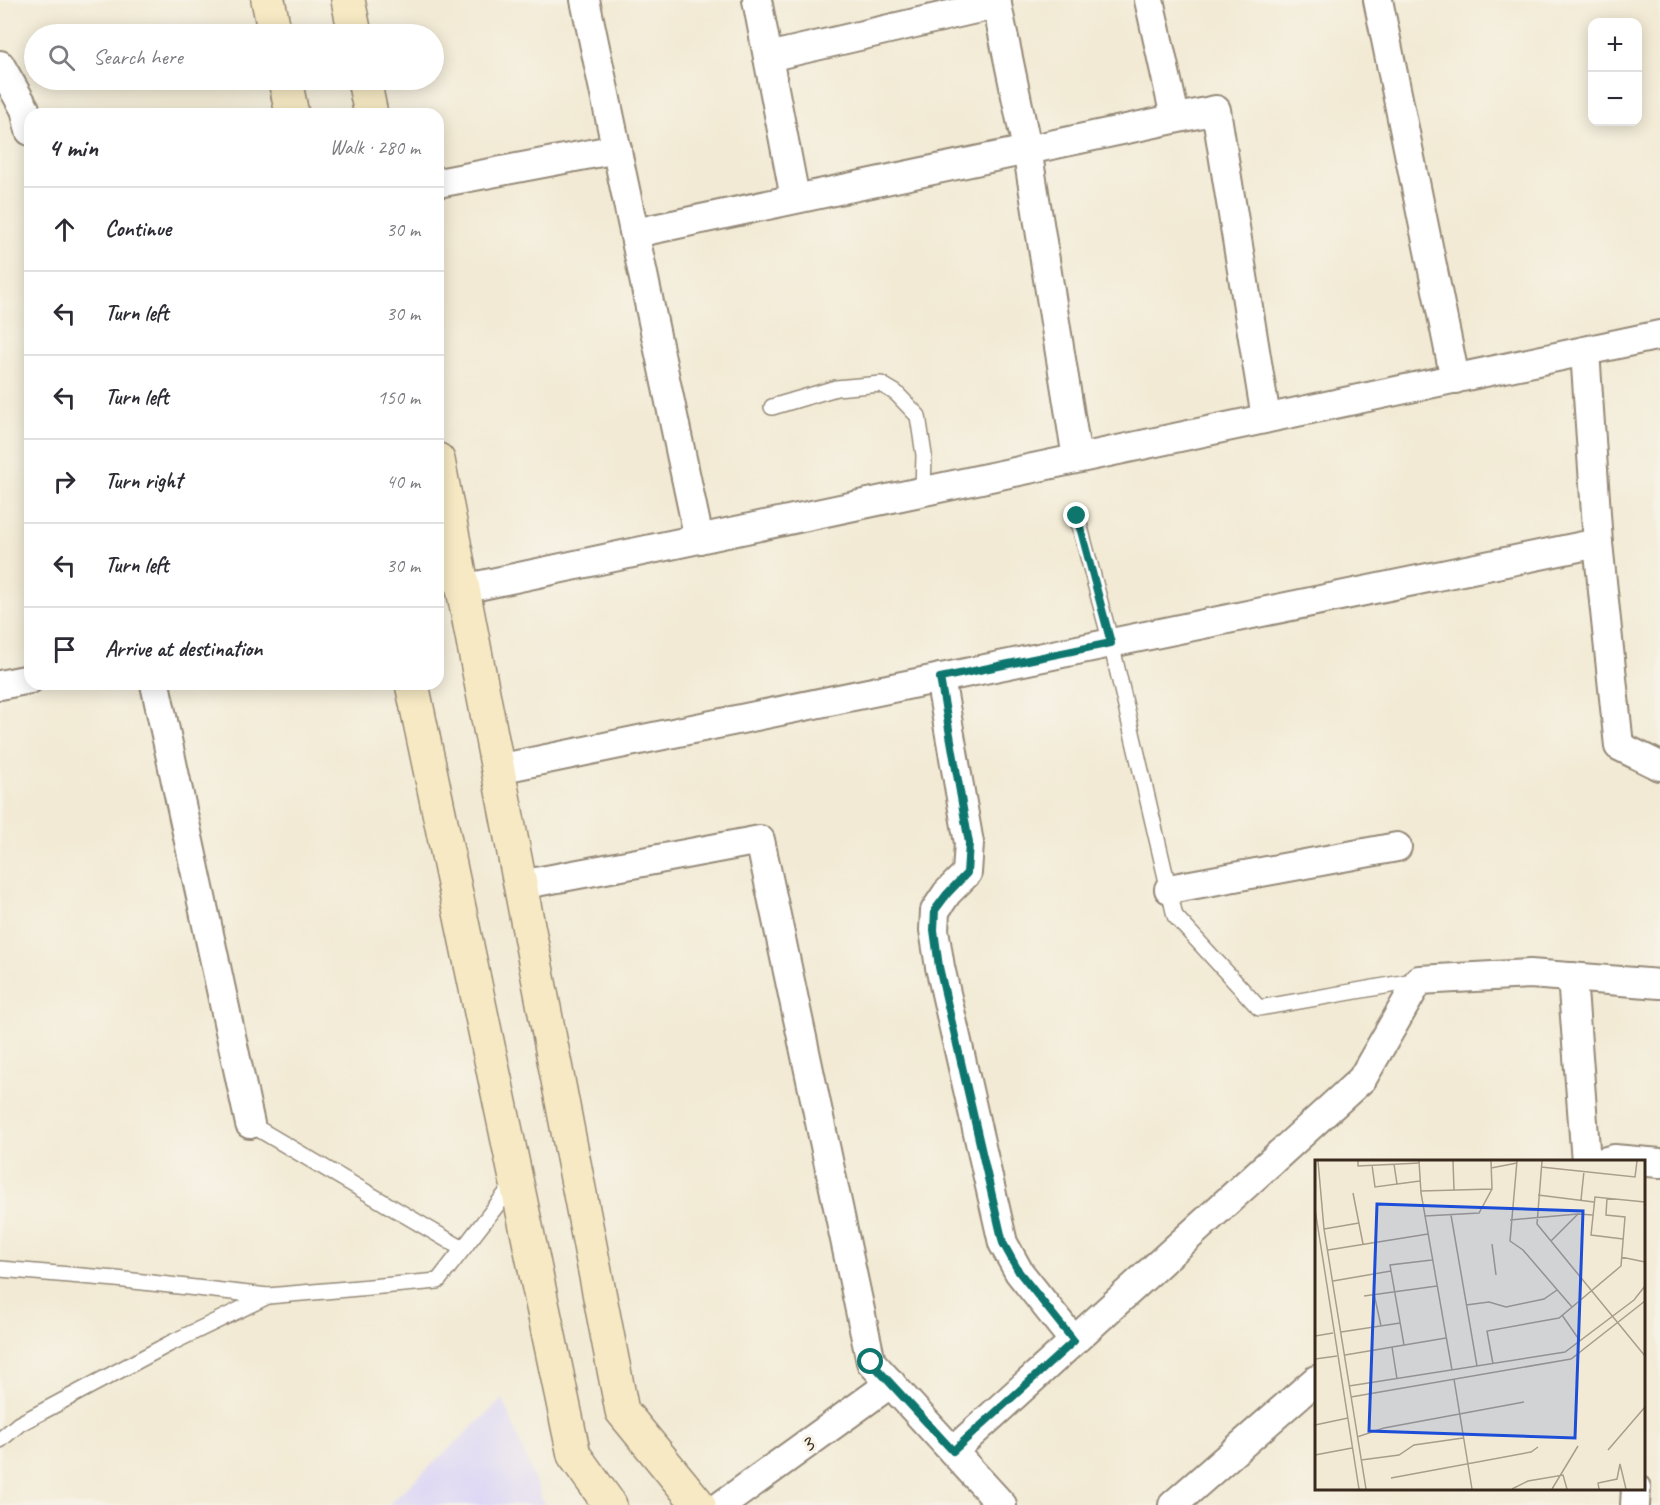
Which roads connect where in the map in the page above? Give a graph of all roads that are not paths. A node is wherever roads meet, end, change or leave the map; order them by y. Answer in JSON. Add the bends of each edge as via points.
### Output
{"nodes":[{"id":1,"x":268,"y":0,"type":"edge"},
{"id":2,"x":348,"y":0,"type":"edge"},
{"id":3,"x":585,"y":0,"type":"edge"},
{"id":4,"x":758,"y":0,"type":"edge"},
{"id":5,"x":1149,"y":0,"type":"edge"},
{"id":6,"x":1378,"y":0,"type":"edge"},
{"id":7,"x":997,"y":2,"type":"edge"},
{"id":8,"x":273,"y":24,"type":"edge"},
{"id":9,"x":353,"y":24,"type":"edge"},
{"id":10,"x":768,"y":57,"type":"junction"},
{"id":11,"x":0,"y":65,"type":"edge"},
{"id":12,"x":287,"y":90,"type":"edge"},
{"id":13,"x":366,"y":90,"type":"edge"},
{"id":14,"x":24,"y":108,"type":"edge"},
{"id":15,"x":291,"y":108,"type":"edge"},
{"id":16,"x":370,"y":108,"type":"edge"},
{"id":17,"x":1175,"y":117,"type":"junction"},
{"id":18,"x":617,"y":149,"type":"junction"},
{"id":19,"x":1027,"y":149,"type":"junction"},
{"id":20,"x":444,"y":182,"type":"edge"},
{"id":21,"x":795,"y":198,"type":"junction"},
{"id":22,"x":635,"y":233,"type":"junction"},
{"id":23,"x":1660,"y":335,"type":"edge"},
{"id":24,"x":1585,"y":351,"type":"junction"},
{"id":25,"x":1455,"y":379,"type":"junction"},
{"id":26,"x":772,"y":407,"type":"dead end"},
{"id":27,"x":1266,"y":418,"type":"junction"},
{"id":28,"x":1077,"y":458,"type":"junction"},
{"id":29,"x":444,"y":491,"type":"edge"},
{"id":30,"x":923,"y":491,"type":"junction"},
{"id":31,"x":1077,"y":516,"type":"dead end"},
{"id":32,"x":699,"y":539,"type":"junction"},
{"id":33,"x":1599,"y":543,"type":"junction"},
{"id":34,"x":463,"y":589,"type":"junction"},
{"id":35,"x":1111,"y":643,"type":"junction"},
{"id":36,"x":940,"y":678,"type":"junction"},
{"id":37,"x":24,"y":680,"type":"edge"},
{"id":38,"x":0,"y":685,"type":"edge"},
{"id":39,"x":156,"y":690,"type":"edge"},
{"id":40,"x":413,"y":690,"type":"edge"},
{"id":41,"x":1660,"y":766,"type":"edge"},
{"id":42,"x":498,"y":769,"type":"junction"},
{"id":43,"x":1397,"y":847,"type":"dead end"},
{"id":44,"x":520,"y":885,"type":"junction"},
{"id":45,"x":1168,"y":889,"type":"junction"},
{"id":46,"x":1572,"y":977,"type":"junction"},
{"id":47,"x":1419,"y":980,"type":"junction"},
{"id":48,"x":1660,"y":984,"type":"edge"},
{"id":49,"x":250,"y":1124,"type":"joint"},
{"id":50,"x":1586,"y":1160,"type":"edge"},
{"id":51,"x":1608,"y":1160,"type":"edge"},
{"id":52,"x":1626,"y":1160,"type":"edge"},
{"id":53,"x":1645,"y":1162,"type":"edge"},
{"id":54,"x":1660,"y":1163,"type":"edge"},
{"id":55,"x":516,"y":1181,"type":"junction"},
{"id":56,"x":463,"y":1249,"type":"junction"},
{"id":57,"x":0,"y":1269,"type":"edge"},
{"id":58,"x":268,"y":1296,"type":"junction"},
{"id":59,"x":1074,"y":1341,"type":"junction"},
{"id":60,"x":1315,"y":1382,"type":"edge"},
{"id":61,"x":891,"y":1383,"type":"junction"},
{"id":62,"x":0,"y":1440,"type":"edge"},
{"id":63,"x":953,"y":1451,"type":"junction"},
{"id":64,"x":1636,"y":1490,"type":"edge"},
{"id":65,"x":610,"y":1505,"type":"edge"},
{"id":66,"x":699,"y":1505,"type":"edge"},
{"id":67,"x":722,"y":1505,"type":"edge"},
{"id":68,"x":1002,"y":1505,"type":"edge"},
{"id":69,"x":1173,"y":1505,"type":"edge"},
{"id":70,"x":1635,"y":1505,"type":"edge"}],
"edges":[{"from":1,"to":8,"type":"street"},
{"from":2,"to":9,"type":"street"},
{"from":3,"to":18,"type":"street"},
{"from":4,"to":10,"type":"street"},
{"from":5,"to":17,"type":"street"},
{"from":6,"to":25,"type":"street"},
{"from":7,"to":10,"type":"street"},
{"from":7,"to":19,"type":"street"},
{"from":10,"to":21,"type":"street"},
{"from":11,"to":14,"type":"street"},
{"from":12,"to":15,"type":"street"},
{"from":13,"to":16,"type":"street"},
{"from":17,"to":19,"type":"street"},
{"from":17,"to":27,"type":"street","via":[[1216,110]]},
{"from":18,"to":20,"type":"street"},
{"from":18,"to":22,"type":"street"},
{"from":19,"to":21,"type":"street"},
{"from":19,"to":28,"type":"street"},
{"from":21,"to":22,"type":"street"},
{"from":22,"to":32,"type":"street"},
{"from":23,"to":24,"type":"street"},
{"from":24,"to":25,"type":"street"},
{"from":24,"to":33,"type":"street"},
{"from":25,"to":27,"type":"street"},
{"from":26,"to":30,"type":"lane","via":[[836,388],[881,384],[896,393],[918,416],[924,455]]},
{"from":27,"to":28,"type":"street"},
{"from":28,"to":30,"type":"street"},
{"from":29,"to":34,"type":"street"},
{"from":30,"to":32,"type":"street"},
{"from":31,"to":35,"type":"lane"},
{"from":32,"to":34,"type":"street"},
{"from":33,"to":35,"type":"street"},
{"from":33,"to":41,"type":"street","via":[[1620,746]]},
{"from":34,"to":42,"type":"street"},
{"from":35,"to":36,"type":"street"},
{"from":35,"to":45,"type":"lane"},
{"from":36,"to":42,"type":"street"},
{"from":36,"to":59,"type":"street","via":[[969,843],[967,873],[935,910],[939,967],[1003,1243],[1019,1272]]},
{"from":37,"to":38,"type":"street"},
{"from":39,"to":49,"type":"street"},
{"from":40,"to":55,"type":"street"},
{"from":42,"to":44,"type":"street"},
{"from":43,"to":45,"type":"street"},
{"from":44,"to":61,"type":"street","via":[[760,840],[871,1362]]},
{"from":44,"to":66,"type":"street","via":[[622,1411]]},
{"from":45,"to":47,"type":"lane","via":[[1175,916],[1259,1008]]},
{"from":46,"to":47,"type":"street","via":[[1530,974]]},
{"from":46,"to":48,"type":"street"},
{"from":46,"to":50,"type":"street"},
{"from":47,"to":59,"type":"street","via":[[1362,1079]]},
{"from":49,"to":56,"type":"lane"},
{"from":51,"to":52,"type":"street"},
{"from":53,"to":54,"type":"street"},
{"from":55,"to":56,"type":"lane"},
{"from":55,"to":65,"type":"street","via":[[574,1455]]},
{"from":56,"to":58,"type":"lane","via":[[438,1281]]},
{"from":57,"to":58,"type":"lane"},
{"from":58,"to":62,"type":"lane","via":[[19,1424]]},
{"from":59,"to":63,"type":"street"},
{"from":60,"to":69,"type":"street"},
{"from":61,"to":63,"type":"street"},
{"from":61,"to":67,"type":"street","name":"3"},
{"from":63,"to":68,"type":"street"},
{"from":64,"to":70,"type":"street"}]}
